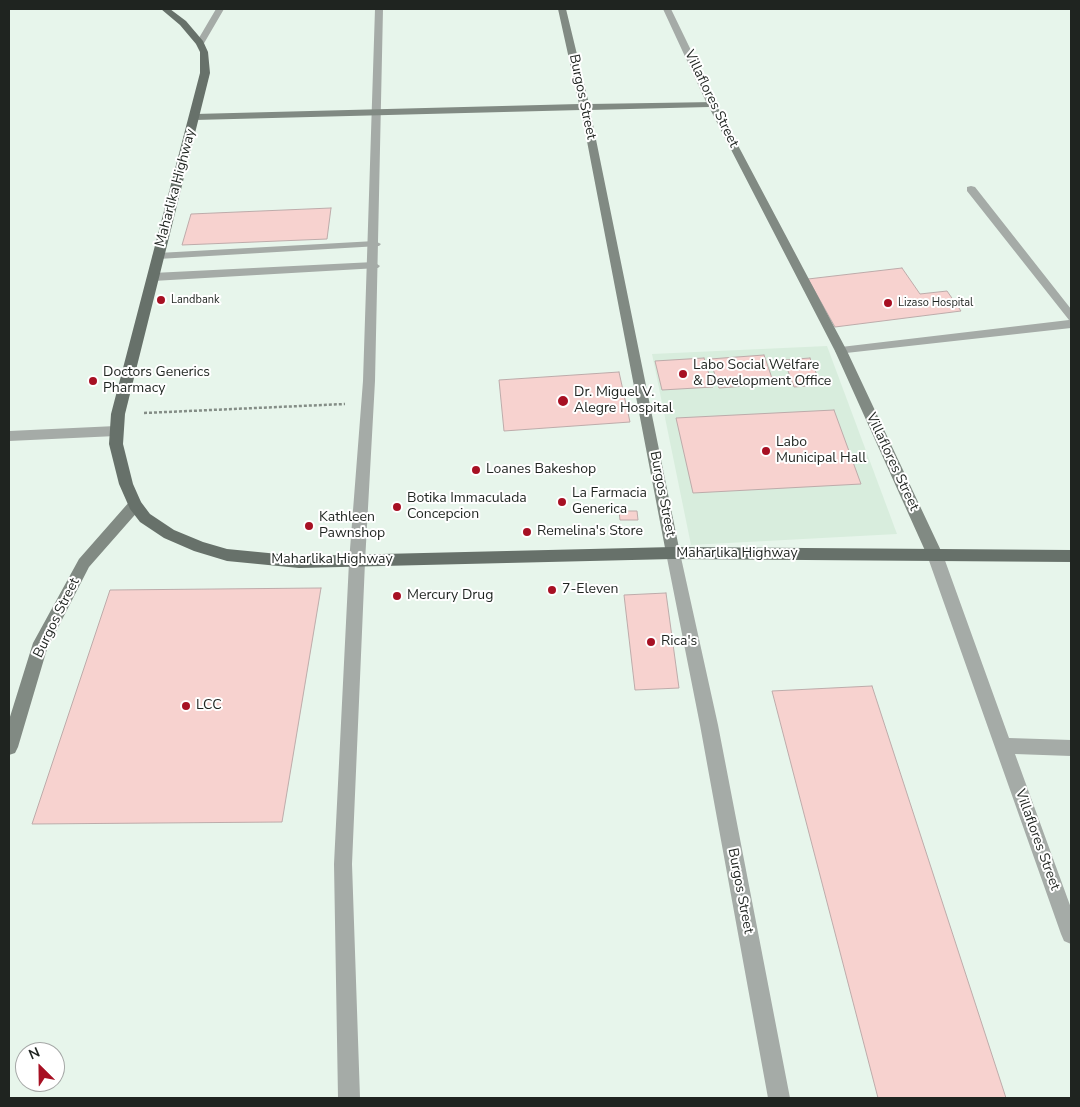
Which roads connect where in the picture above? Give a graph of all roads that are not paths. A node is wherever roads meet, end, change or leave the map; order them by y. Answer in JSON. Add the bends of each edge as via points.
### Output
{"nodes":[{"id":1,"x":165,"y":9,"type":"edge"},
{"id":2,"x":220,"y":9,"type":"edge"},
{"id":3,"x":379,"y":9,"type":"edge"},
{"id":4,"x":562,"y":9,"type":"edge"},
{"id":5,"x":667,"y":9,"type":"edge"},
{"id":6,"x":200,"y":42,"type":"junction"},
{"id":7,"x":712,"y":104,"type":"junction"},
{"id":8,"x":585,"y":108,"type":"junction"},
{"id":9,"x":377,"y":112,"type":"junction"},
{"id":10,"x":195,"y":117,"type":"junction"},
{"id":11,"x":970,"y":189,"type":"dead end"},
{"id":12,"x":374,"y":244,"type":"junction"},
{"id":13,"x":158,"y":256,"type":"junction"},
{"id":14,"x":374,"y":266,"type":"junction"},
{"id":15,"x":153,"y":277,"type":"junction"},
{"id":16,"x":1069,"y":310,"type":"edge"},
{"id":17,"x":1071,"y":324,"type":"edge"},
{"id":18,"x":841,"y":351,"type":"junction"},
{"id":19,"x":116,"y":431,"type":"junction"},
{"id":20,"x":9,"y":436,"type":"edge"},
{"id":21,"x":135,"y":505,"type":"junction"},
{"id":22,"x":673,"y":553,"type":"junction"},
{"id":23,"x":935,"y":555,"type":"junction"},
{"id":24,"x":1071,"y":556,"type":"edge"},
{"id":25,"x":357,"y":562,"type":"junction"},
{"id":26,"x":1003,"y":746,"type":"junction"},
{"id":27,"x":9,"y":747,"type":"edge"},
{"id":28,"x":1071,"y":748,"type":"edge"},
{"id":29,"x":1071,"y":934,"type":"edge"},
{"id":30,"x":349,"y":1098,"type":"edge"},
{"id":31,"x":779,"y":1098,"type":"edge"}],
"edges":[{"from":1,"to":6,"type":"main road","name":"Maharlika Highway","via":[[183,22]]},
{"from":2,"to":6,"type":"street"},
{"from":3,"to":9,"type":"street"},
{"from":4,"to":8,"type":"street","name":"Burgos Street"},
{"from":5,"to":7,"type":"street","name":"Villaflores Street"},
{"from":6,"to":10,"type":"main road","name":"Maharlika Highway","via":[[205,73]]},
{"from":7,"to":8,"type":"street"},
{"from":7,"to":18,"type":"street","name":"Villaflores Street"},
{"from":8,"to":9,"type":"street"},
{"from":8,"to":22,"type":"street","name":"Burgos Street"},
{"from":9,"to":10,"type":"street"},
{"from":9,"to":12,"type":"street"},
{"from":10,"to":13,"type":"main road","name":"Maharlika Highway"},
{"from":11,"to":16,"type":"street"},
{"from":12,"to":13,"type":"street"},
{"from":12,"to":14,"type":"street"},
{"from":13,"to":15,"type":"main road","name":"Maharlika Highway"},
{"from":14,"to":15,"type":"street"},
{"from":14,"to":25,"type":"street"},
{"from":15,"to":19,"type":"main road","name":"Maharlika Highway"},
{"from":17,"to":18,"type":"street"},
{"from":18,"to":23,"type":"street","name":"Villaflores Street"},
{"from":19,"to":20,"type":"street"},
{"from":19,"to":21,"type":"main road","name":"Maharlika Highway","via":[[118,458]]},
{"from":21,"to":25,"type":"main road","name":"Maharlika Highway","via":[[145,518],[169,534],[228,555],[300,562]]},
{"from":21,"to":27,"type":"street","name":"Burgos Street","via":[[84,562],[39,648]]},
{"from":22,"to":23,"type":"main road","name":"Maharlika Highway"},
{"from":22,"to":25,"type":"main road","name":"Maharlika Highway"},
{"from":22,"to":31,"type":"street","name":"Burgos Street"},
{"from":23,"to":24,"type":"main road","name":"Maharlika Highway"},
{"from":23,"to":26,"type":"street","name":"Villaflores Street"},
{"from":25,"to":30,"type":"street","via":[[343,864]]},
{"from":26,"to":28,"type":"street"},
{"from":26,"to":29,"type":"street","name":"Villaflores Street"}]}
